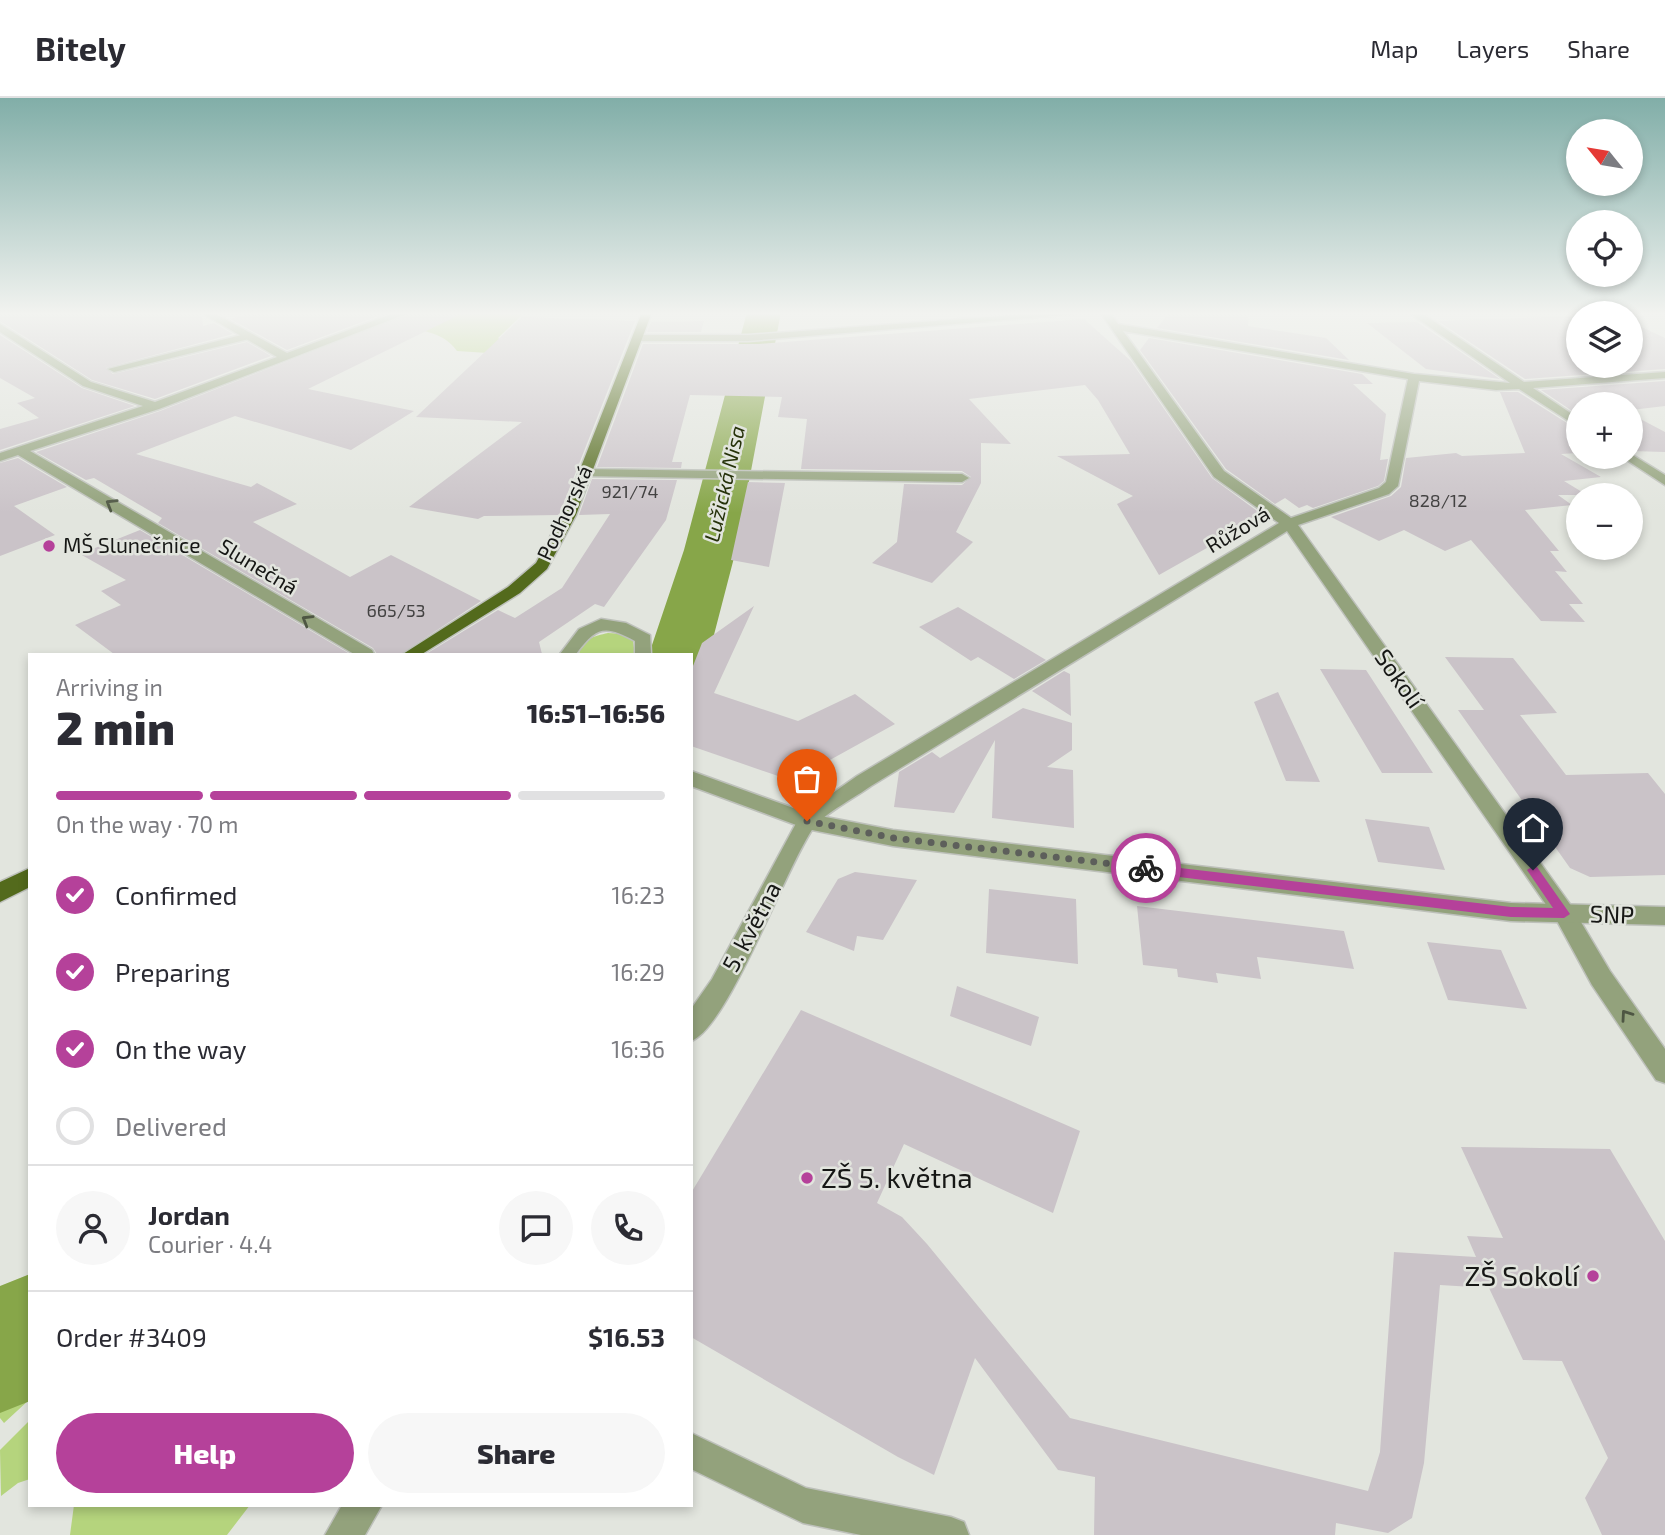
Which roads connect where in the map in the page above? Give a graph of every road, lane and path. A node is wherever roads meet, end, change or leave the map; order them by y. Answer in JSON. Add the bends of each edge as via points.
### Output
{"nodes":[{"id":1,"x":78,"y":379,"type":"edge"},
{"id":2,"x":225,"y":379,"type":"edge"},
{"id":3,"x":621,"y":379,"type":"edge"},
{"id":4,"x":1152,"y":379,"type":"edge"},
{"id":5,"x":1414,"y":379,"type":"edge"},
{"id":6,"x":1426,"y":379,"type":"edge"},
{"id":7,"x":1514,"y":379,"type":"edge"},
{"id":8,"x":1613,"y":379,"type":"edge"},
{"id":9,"x":1524,"y":386,"type":"junction"},
{"id":10,"x":155,"y":406,"type":"junction"},
{"id":11,"x":1566,"y":414,"type":"edge"},
{"id":12,"x":20,"y":451,"type":"junction"},
{"id":13,"x":0,"y":457,"type":"edge"},
{"id":14,"x":1643,"y":466,"type":"edge"},
{"id":15,"x":584,"y":473,"type":"junction"},
{"id":16,"x":962,"y":478,"type":"dead end"},
{"id":17,"x":1665,"y":481,"type":"edge"},
{"id":18,"x":1289,"y":523,"type":"junction"},
{"id":19,"x":364,"y":653,"type":"edge"},
{"id":20,"x":413,"y":653,"type":"edge"},
{"id":21,"x":569,"y":653,"type":"edge"},
{"id":22,"x":643,"y":653,"type":"edge"},
{"id":23,"x":693,"y":779,"type":"edge"},
{"id":24,"x":807,"y":821,"type":"junction"},
{"id":25,"x":28,"y":877,"type":"edge"},
{"id":26,"x":0,"y":893,"type":"edge"},
{"id":27,"x":1564,"y":914,"type":"junction"},
{"id":28,"x":1665,"y":916,"type":"edge"},
{"id":29,"x":693,"y":1027,"type":"edge"},
{"id":30,"x":1665,"y":1071,"type":"edge"},
{"id":31,"x":693,"y":1451,"type":"edge"},
{"id":32,"x":363,"y":1507,"type":"edge"},
{"id":33,"x":343,"y":1535,"type":"edge"},
{"id":34,"x":951,"y":1535,"type":"edge"}],
"edges":[{"from":1,"to":10,"type":"street"},
{"from":2,"to":10,"type":"street"},
{"from":3,"to":15,"type":"main road","name":"Podhorská"},
{"from":4,"to":18,"type":"street","name":"Sokolí","via":[[1219,474]]},
{"from":5,"to":18,"type":"street","name":"Růžová","via":[[1393,483],[1384,491]]},
{"from":6,"to":9,"type":"street"},
{"from":7,"to":9,"type":"street"},
{"from":8,"to":9,"type":"street"},
{"from":9,"to":11,"type":"street"},
{"from":10,"to":12,"type":"street"},
{"from":12,"to":13,"type":"street"},
{"from":19,"to":12,"type":"street","name":"Slunečná","one_way":true},
{"from":14,"to":17,"type":"street"},
{"from":15,"to":16,"type":"street"},
{"from":15,"to":20,"type":"main road","name":"Podhorská","via":[[569,515],[542,566],[503,598]]},
{"from":18,"to":24,"type":"street","name":"Růžová","via":[[864,781]]},
{"from":18,"to":27,"type":"street","name":"Sokolí"},
{"from":21,"to":22,"type":"street","via":[[590,627],[607,623],[644,639]]},
{"from":23,"to":24,"type":"street","name":"SNP"},
{"from":24,"to":27,"type":"street","name":"SNP","via":[[935,843],[1511,912]]},
{"from":24,"to":29,"type":"street","name":"5. května","via":[[721,986]]},
{"from":25,"to":26,"type":"main road"},
{"from":27,"to":28,"type":"street","name":"SNP"},
{"from":30,"to":27,"type":"street","name":"Sokolí","one_way":true,"via":[[1601,978]]},
{"from":31,"to":34,"type":"street","via":[[803,1504]]},
{"from":32,"to":33,"type":"street"}]}
